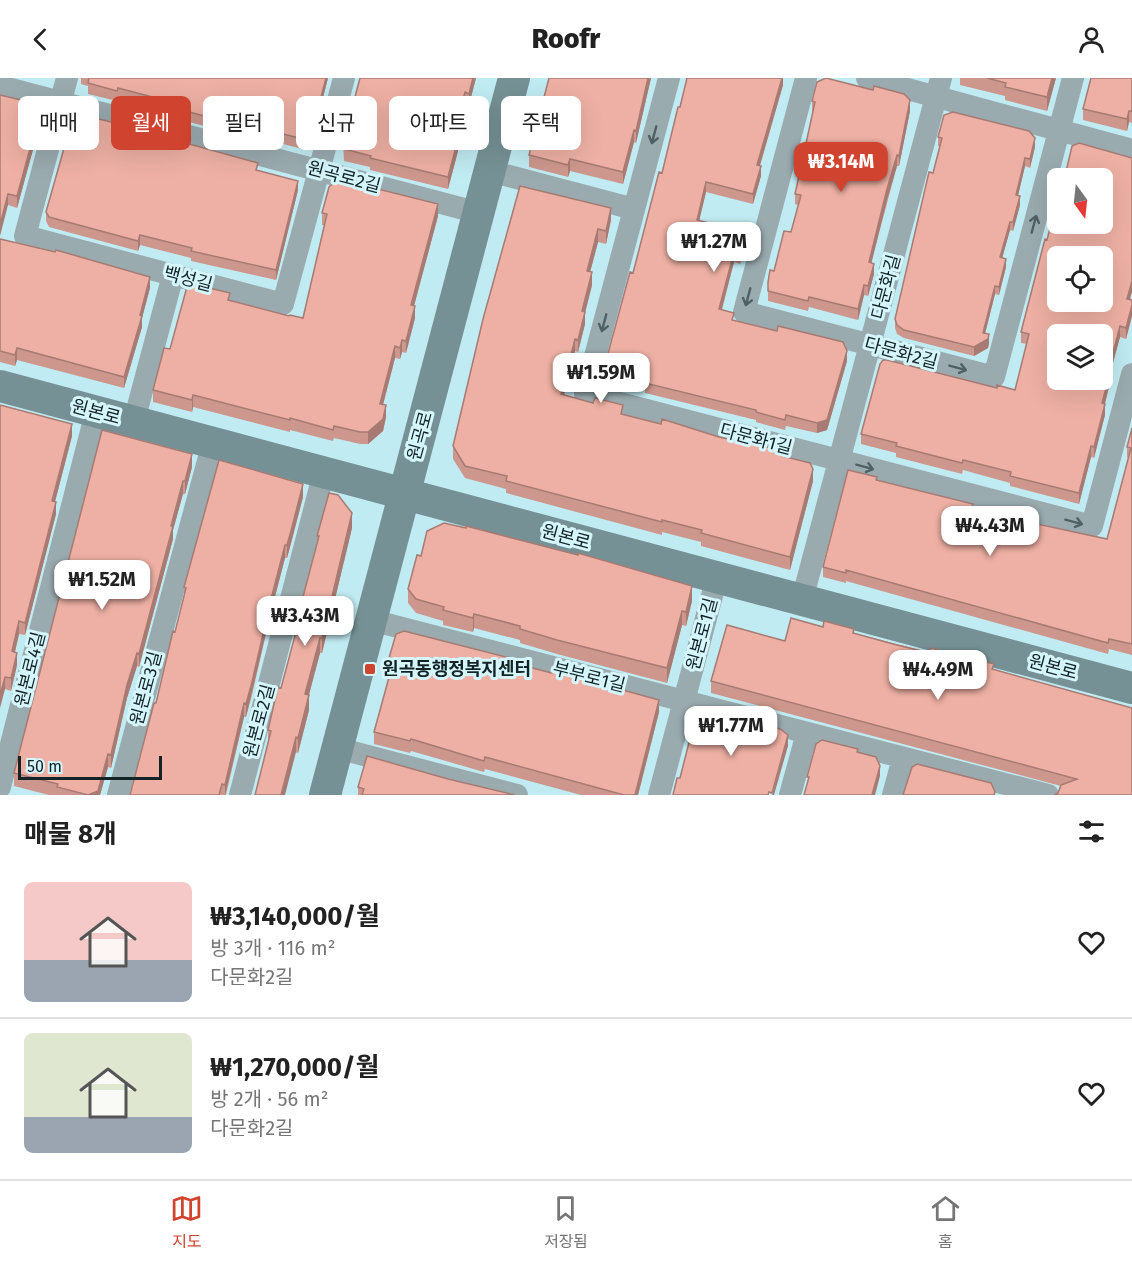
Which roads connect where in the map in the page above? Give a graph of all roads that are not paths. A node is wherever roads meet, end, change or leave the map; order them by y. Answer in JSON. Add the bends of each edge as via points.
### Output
{"nodes":[{"id":1,"x":67,"y":78,"type":"edge"},
{"id":2,"x":344,"y":78,"type":"edge"},
{"id":3,"x":514,"y":78,"type":"edge"},
{"id":4,"x":669,"y":78,"type":"edge"},
{"id":5,"x":806,"y":78,"type":"edge"},
{"id":6,"x":867,"y":78,"type":"edge"},
{"id":7,"x":1073,"y":78,"type":"edge"},
{"id":8,"x":0,"y":86,"type":"edge"},
{"id":9,"x":938,"y":87,"type":"edge"},
{"id":10,"x":38,"y":96,"type":"edge"},
{"id":11,"x":62,"y":96,"type":"edge"},
{"id":12,"x":99,"y":112,"type":"edge"},
{"id":13,"x":1059,"y":130,"type":"junction"},
{"id":14,"x":48,"y":150,"type":"edge"},
{"id":15,"x":1132,"y":150,"type":"edge"},
{"id":16,"x":319,"y":170,"type":"junction"},
{"id":17,"x":490,"y":171,"type":"junction"},
{"id":18,"x":634,"y":209,"type":"junction"},
{"id":19,"x":479,"y":213,"type":"junction"},
{"id":20,"x":173,"y":275,"type":"junction"},
{"id":21,"x":870,"y":345,"type":"junction"},
{"id":22,"x":1132,"y":374,"type":"edge"},
{"id":23,"x":0,"y":386,"type":"edge"},
{"id":24,"x":96,"y":412,"type":"junction"},
{"id":25,"x":134,"y":421,"type":"junction"},
{"id":26,"x":213,"y":442,"type":"junction"},
{"id":27,"x":839,"y":460,"type":"junction"},
{"id":28,"x":324,"y":472,"type":"junction"},
{"id":29,"x":405,"y":494,"type":"junction"},
{"id":30,"x":717,"y":577,"type":"junction"},
{"id":31,"x":802,"y":600,"type":"junction"},
{"id":32,"x":371,"y":620,"type":"junction"},
{"id":33,"x":1132,"y":688,"type":"edge"},
{"id":34,"x":684,"y":701,"type":"junction"},
{"id":35,"x":807,"y":733,"type":"junction"},
{"id":36,"x":337,"y":748,"type":"junction"},
{"id":37,"x":903,"y":758,"type":"junction"},
{"id":38,"x":0,"y":787,"type":"edge"},
{"id":39,"x":1019,"y":791,"type":"edge"},
{"id":40,"x":118,"y":795,"type":"edge"},
{"id":41,"x":240,"y":795,"type":"edge"},
{"id":42,"x":325,"y":795,"type":"edge"},
{"id":43,"x":517,"y":795,"type":"edge"},
{"id":44,"x":659,"y":795,"type":"edge"},
{"id":45,"x":790,"y":795,"type":"edge"},
{"id":46,"x":893,"y":795,"type":"edge"},
{"id":47,"x":1048,"y":795,"type":"edge"}],
"edges":[{"from":1,"to":11,"type":"street","name":"백성길"},
{"from":2,"to":16,"type":"street","name":"백성길"},
{"from":3,"to":17,"type":"street","name":"원곡로"},
{"from":4,"to":18,"type":"street","name":"다문화1길","one_way":true},
{"from":5,"to":21,"type":"street","name":"다문화2길","one_way":true,"via":[[744,312]]},
{"from":6,"to":9,"type":"street"},
{"from":7,"to":13,"type":"street","name":"다문화2길"},
{"from":8,"to":10,"type":"street","name":"원곡로2길"},
{"from":9,"to":13,"type":"street"},
{"from":9,"to":21,"type":"street","name":"다문화길"},
{"from":12,"to":16,"type":"street","name":"원곡로2길"},
{"from":13,"to":15,"type":"street"},
{"from":21,"to":13,"type":"street","name":"다문화2길","one_way":true,"via":[[994,377]]},
{"from":14,"to":20,"type":"street","name":"백성길","via":[[25,236]]},
{"from":16,"to":19,"type":"street","name":"원곡로2길"},
{"from":16,"to":20,"type":"street","name":"백성길","via":[[283,304]]},
{"from":17,"to":18,"type":"street"},
{"from":17,"to":19,"type":"street","name":"원곡로"},
{"from":18,"to":27,"type":"street","name":"다문화1길","one_way":true,"via":[[585,394]]},
{"from":19,"to":29,"type":"street","name":"원곡로"},
{"from":20,"to":25,"type":"street"},
{"from":21,"to":27,"type":"street","name":"다문화길"},
{"from":27,"to":22,"type":"street","name":"다문화1길","one_way":true,"via":[[1092,526]]},
{"from":23,"to":24,"type":"street","name":"원본로"},
{"from":24,"to":25,"type":"street","name":"원본로"},
{"from":24,"to":38,"type":"street","name":"원본로4길"},
{"from":25,"to":26,"type":"street","name":"원본로"},
{"from":26,"to":28,"type":"street","name":"원본로"},
{"from":26,"to":40,"type":"street","name":"원본로3길"},
{"from":27,"to":31,"type":"street","name":"다문화길"},
{"from":28,"to":29,"type":"street","name":"원본로"},
{"from":28,"to":41,"type":"street","name":"원본로2길"},
{"from":29,"to":30,"type":"street","name":"원본로"},
{"from":29,"to":32,"type":"street","name":"원곡로"},
{"from":30,"to":31,"type":"street","name":"원본로"},
{"from":30,"to":34,"type":"street","name":"원본로1길"},
{"from":31,"to":33,"type":"street","name":"원본로"},
{"from":32,"to":34,"type":"street","name":"부부로1길"},
{"from":32,"to":36,"type":"street","name":"원곡로"},
{"from":34,"to":35,"type":"street","name":"부부로1길"},
{"from":34,"to":44,"type":"street","name":"원본로1길"},
{"from":35,"to":37,"type":"street","name":"부부로1길"},
{"from":35,"to":45,"type":"street"},
{"from":36,"to":42,"type":"street","name":"원곡로"},
{"from":36,"to":43,"type":"street"},
{"from":37,"to":39,"type":"street","name":"부부로1길"},
{"from":37,"to":46,"type":"street"},
{"from":39,"to":47,"type":"street","name":"부부로1길"}]}
